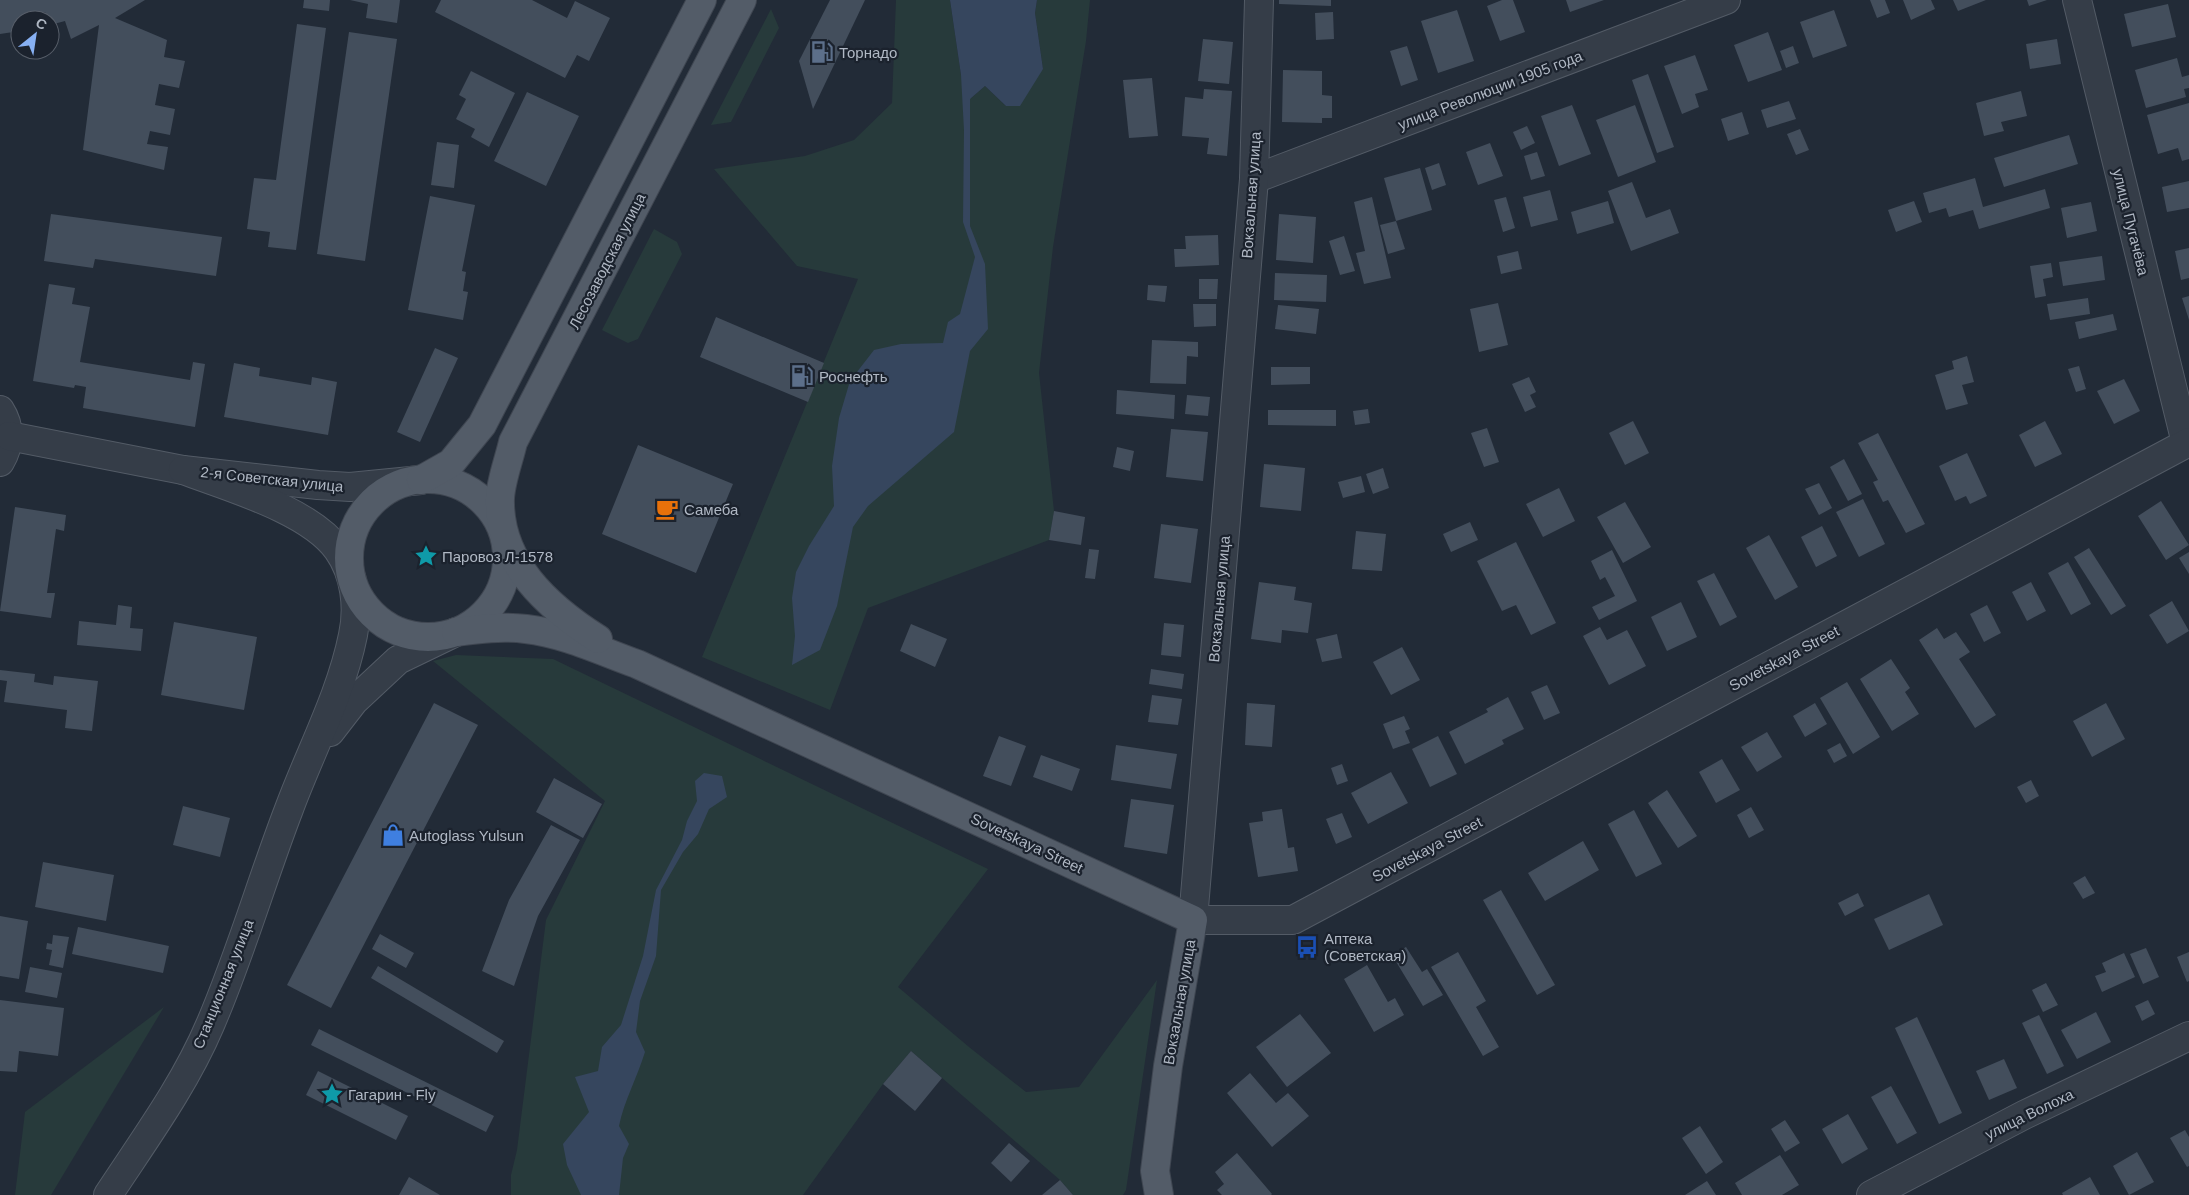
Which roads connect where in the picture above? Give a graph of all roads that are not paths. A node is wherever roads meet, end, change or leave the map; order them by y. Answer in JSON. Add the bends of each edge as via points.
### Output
{"nodes":[{"id":1,"x":702,"y":0,"type":"edge"},
{"id":2,"x":742,"y":0,"type":"edge"},
{"id":3,"x":1259,"y":0,"type":"edge"},
{"id":4,"x":1726,"y":0,"type":"edge"},
{"id":5,"x":2077,"y":0,"type":"edge"},
{"id":6,"x":1254,"y":180,"type":"junction"},
{"id":7,"x":0,"y":410,"type":"edge"},
{"id":8,"x":9,"y":436,"type":"junction"},
{"id":9,"x":2187,"y":443,"type":"edge"},
{"id":10,"x":0,"y":462,"type":"edge"},
{"id":11,"x":183,"y":470,"type":"junction"},
{"id":12,"x":421,"y":480,"type":"junction"},
{"id":13,"x":502,"y":530,"type":"junction"},
{"id":14,"x":356,"y":589,"type":"junction"},
{"id":15,"x":456,"y":632,"type":"junction"},
{"id":16,"x":637,"y":664,"type":"junction"},
{"id":17,"x":309,"y":759,"type":"junction"},
{"id":18,"x":1193,"y":920,"type":"junction"},
{"id":19,"x":2189,"y":1036,"type":"edge"},
{"id":20,"x":108,"y":1195,"type":"edge"},
{"id":21,"x":1159,"y":1195,"type":"edge"},
{"id":22,"x":1871,"y":1195,"type":"edge"}],
"edges":[{"from":1,"to":12,"type":"main road","via":[[482,425],[451,463]]},
{"from":2,"to":13,"type":"main road","name":"Лесозаводская улица","via":[[513,442],[500,497]]},
{"from":3,"to":6,"type":"street","name":"Вокзальная улица"},
{"from":4,"to":6,"type":"street","name":"улица Революции 1905 года"},
{"from":5,"to":9,"type":"street","name":"улица Пугачёва"},
{"from":6,"to":18,"type":"street","name":"Вокзальная улица"},
{"from":7,"to":8,"type":"street"},
{"from":8,"to":10,"type":"street"},
{"from":8,"to":11,"type":"street","name":"2-я Советская улица"},
{"from":9,"to":18,"type":"street","name":"Sovetskaya Street","via":[[1293,920]]},
{"from":11,"to":12,"type":"street","name":"2-я Советская улица","via":[[350,487]]},
{"from":11,"to":14,"type":"street","name":"2-я Советская улица","via":[[286,510],[317,530],[338,550]]},
{"from":12,"to":13,"type":"main road","via":[[447,481],[470,491],[490,508]]},
{"from":12,"to":14,"type":"main road","via":[[404,483],[380,496],[358,521],[350,555]]},
{"from":13,"to":15,"type":"main road","via":[[508,561],[500,592],[473,624]]},
{"from":13,"to":16,"type":"main road","name":"Sovetskaya Street","via":[[518,566],[567,619]]},
{"from":14,"to":15,"type":"main road","via":[[372,613],[393,629],[432,637]]},
{"from":14,"to":17,"type":"street","name":"Станционная улица","via":[[354,634]]},
{"from":15,"to":16,"type":"main road","name":"Sovetskaya Street","via":[[491,627],[526,629],[563,638]]},
{"from":15,"to":17,"type":"street","name":"Станционная улица","via":[[398,660],[354,701]]},
{"from":16,"to":18,"type":"main road","name":"Sovetskaya Street"},
{"from":17,"to":20,"type":"street","name":"Станционная улица","via":[[210,1025],[178,1089]]},
{"from":18,"to":21,"type":"main road","name":"Вокзальная улица","via":[[1155,1170]]},
{"from":19,"to":22,"type":"street","name":"улица Волоха","via":[[2024,1115]]}]}
